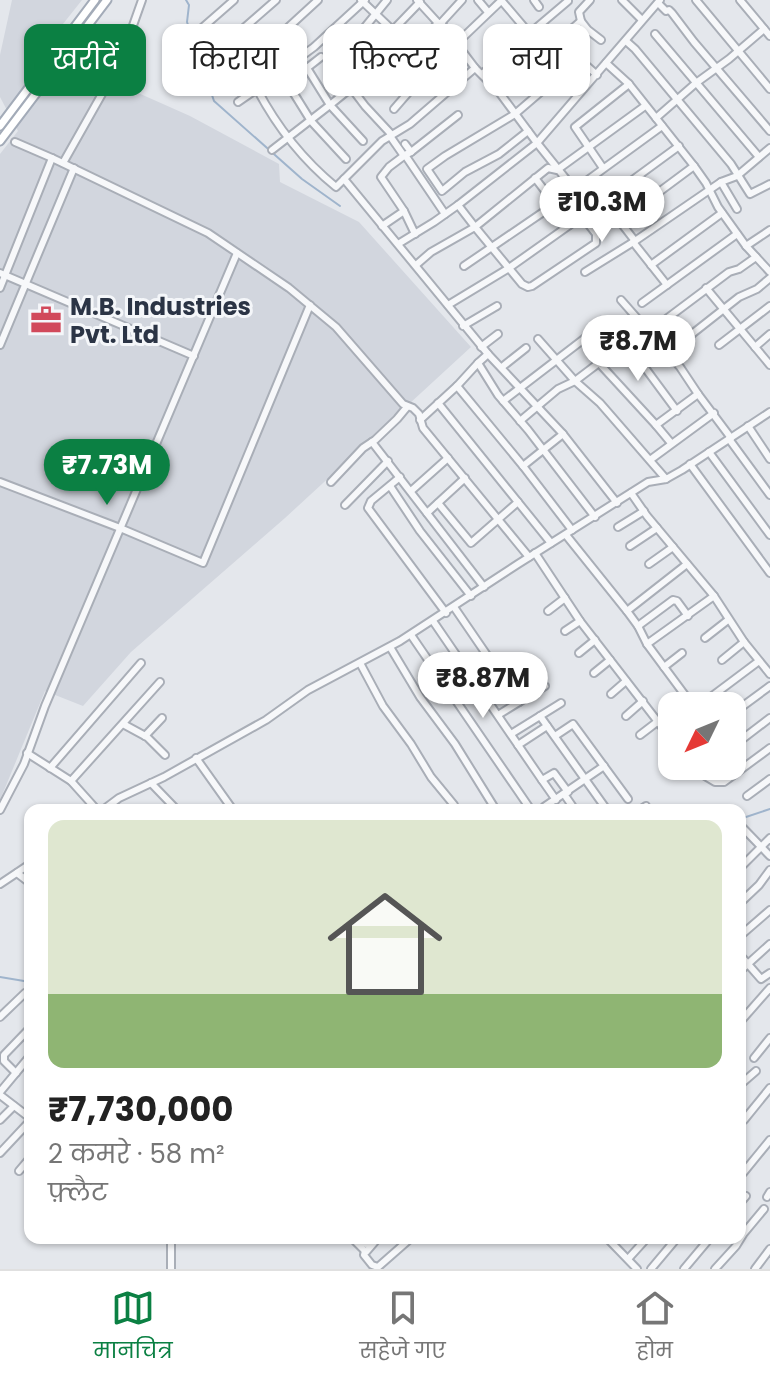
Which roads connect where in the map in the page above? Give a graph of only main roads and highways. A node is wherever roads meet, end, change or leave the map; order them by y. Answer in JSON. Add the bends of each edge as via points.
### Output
{"nodes":[{"id":1,"x":95,"y":0,"type":"edge"},
{"id":2,"x":107,"y":0,"type":"edge"},
{"id":3,"x":0,"y":126,"type":"edge"},
{"id":4,"x":0,"y":141,"type":"edge"}],
"edges":[{"from":1,"to":3,"type":"main road"},
{"from":2,"to":4,"type":"main road"}]}
